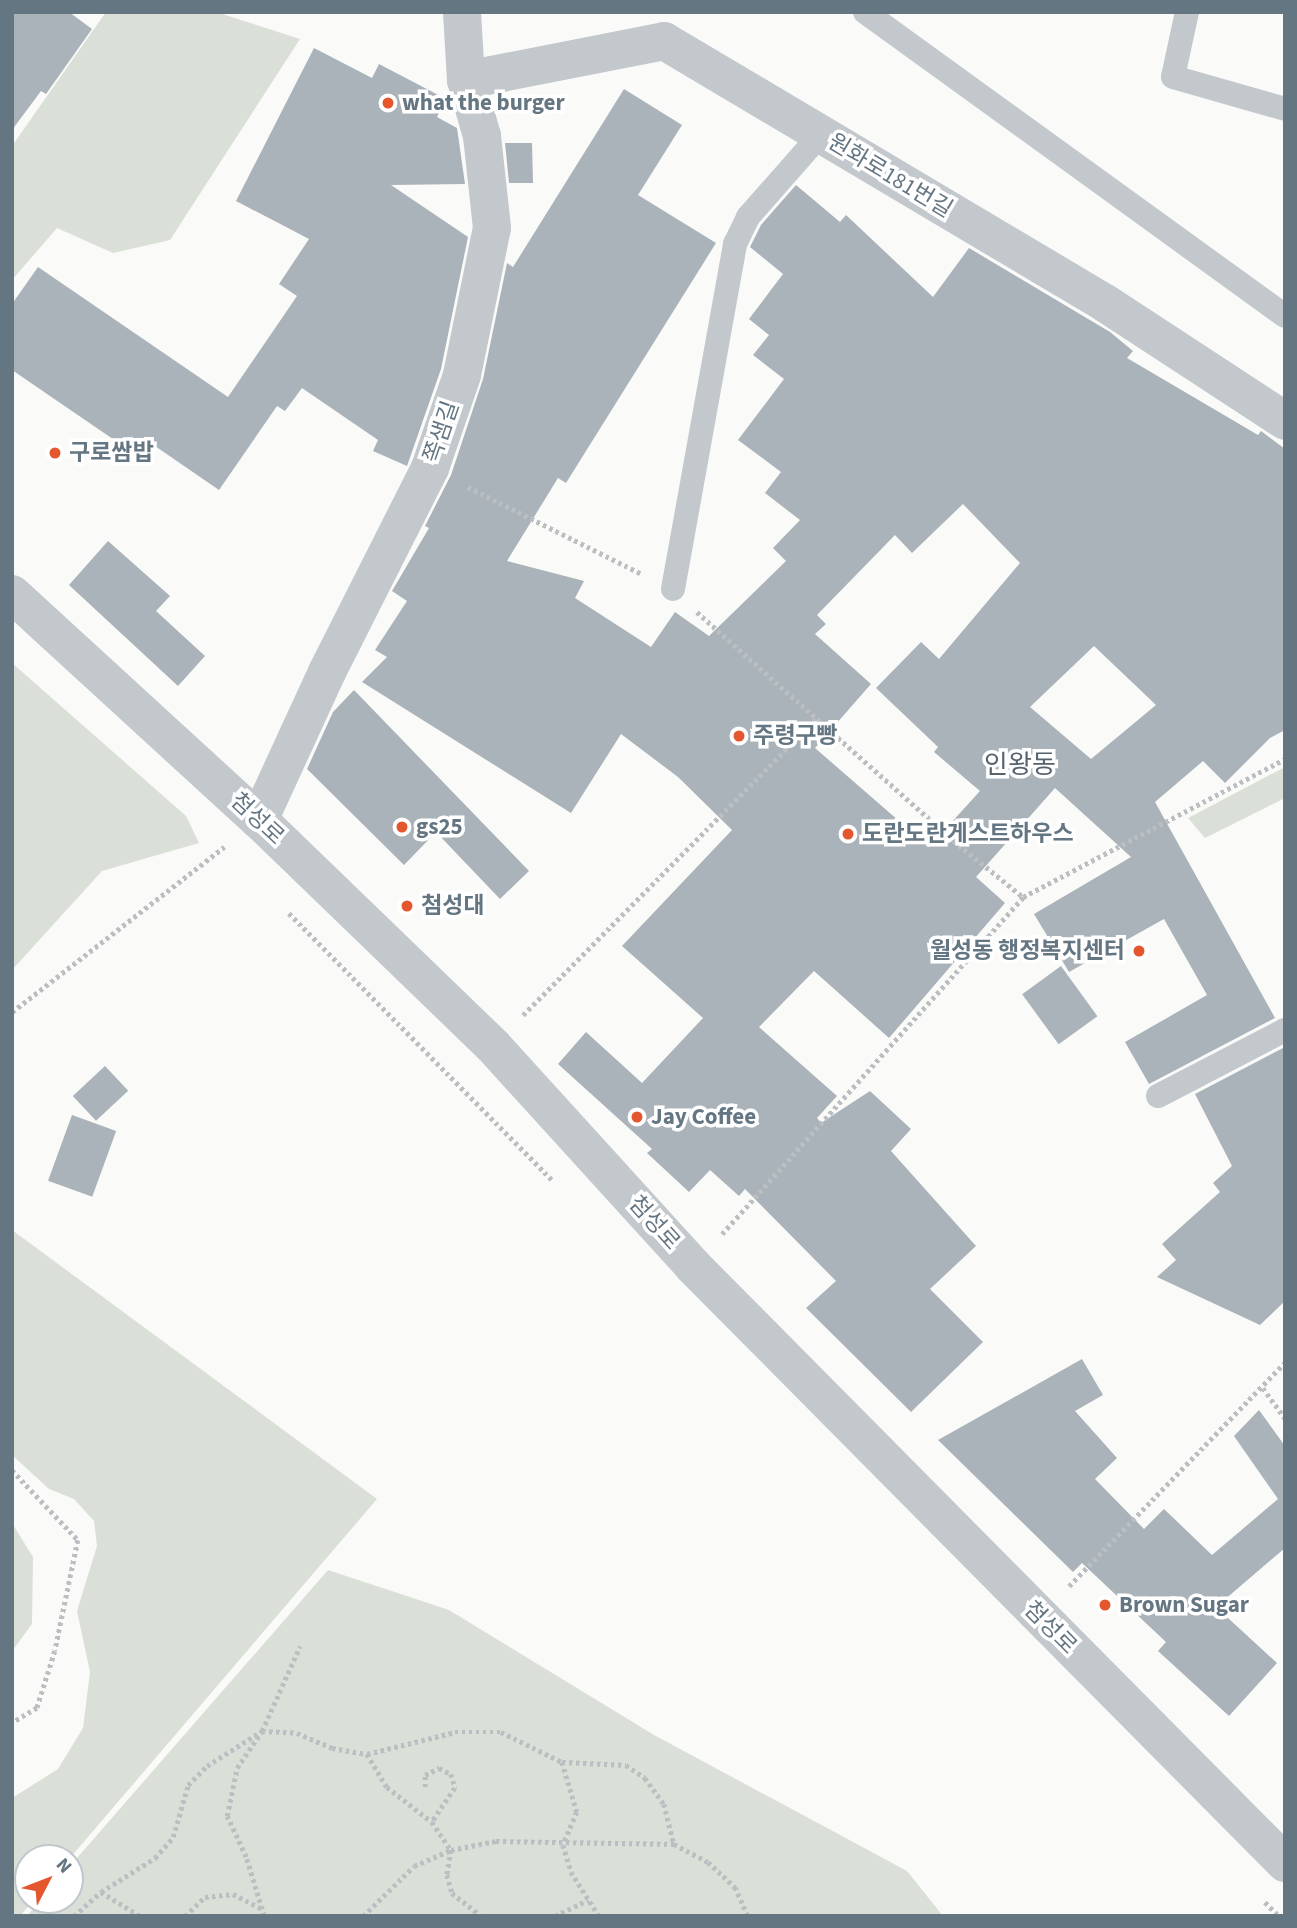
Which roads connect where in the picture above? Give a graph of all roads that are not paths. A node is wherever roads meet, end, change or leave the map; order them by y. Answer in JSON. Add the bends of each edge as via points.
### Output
{"nodes":[{"id":1,"x":462,"y":12,"type":"edge"},
{"id":2,"x":865,"y":12,"type":"edge"},
{"id":3,"x":1187,"y":12,"type":"edge"},
{"id":4,"x":466,"y":80,"type":"junction"},
{"id":5,"x":1285,"y":109,"type":"edge"},
{"id":6,"x":820,"y":135,"type":"junction"},
{"id":7,"x":1285,"y":316,"type":"edge"},
{"id":8,"x":1285,"y":421,"type":"edge"},
{"id":9,"x":673,"y":589,"type":"road end"},
{"id":10,"x":12,"y":594,"type":"edge"},
{"id":11,"x":259,"y":820,"type":"junction"},
{"id":12,"x":1285,"y":1030,"type":"edge"},
{"id":13,"x":1158,"y":1096,"type":"dead end"},
{"id":14,"x":1285,"y":1863,"type":"edge"}],
"edges":[{"from":1,"to":4,"type":"street","name":"쪽샘길"},
{"from":2,"to":7,"type":"lane"},
{"from":3,"to":5,"type":"lane","via":[[1173,77]]},
{"from":4,"to":6,"type":"street","name":"원화로181번길","via":[[664,41]]},
{"from":4,"to":11,"type":"street","name":"쪽샘길","via":[[482,136],[492,228],[462,375],[430,468],[327,672]]},
{"from":6,"to":8,"type":"street","name":"원화로181번길","via":[[1105,303]]},
{"from":6,"to":9,"type":"lane","via":[[748,217],[735,244]]},
{"from":10,"to":11,"type":"street","name":"첨성로"},
{"from":11,"to":14,"type":"street","name":"첨성로","via":[[493,1046],[693,1266]]},
{"from":12,"to":13,"type":"lane"}]}
